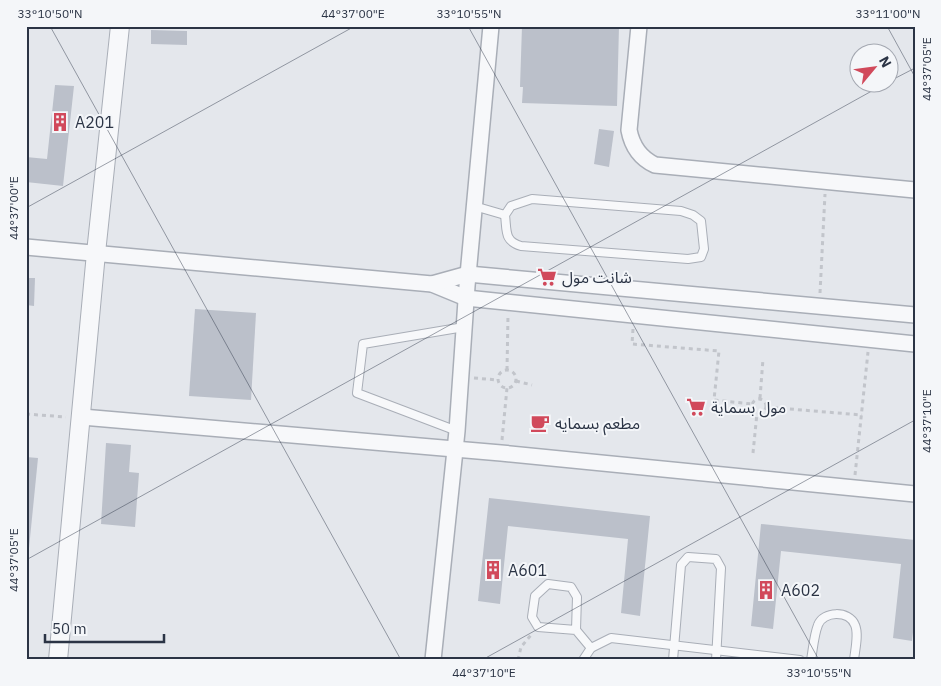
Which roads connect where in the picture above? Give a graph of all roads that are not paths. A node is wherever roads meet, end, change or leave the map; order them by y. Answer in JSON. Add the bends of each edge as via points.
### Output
{"nodes":[{"id":1,"x":120,"y":26,"type":"edge"},
{"id":2,"x":491,"y":26,"type":"edge"},
{"id":3,"x":639,"y":26,"type":"edge"},
{"id":4,"x":915,"y":190,"type":"edge"},
{"id":5,"x":474,"y":206,"type":"junction"},
{"id":6,"x":505,"y":216,"type":"junction"},
{"id":7,"x":26,"y":247,"type":"edge"},
{"id":8,"x":96,"y":253,"type":"junction"},
{"id":9,"x":468,"y":274,"type":"junction"},
{"id":10,"x":432,"y":284,"type":"junction"},
{"id":11,"x":466,"y":298,"type":"junction"},
{"id":12,"x":814,"y":306,"type":"junction"},
{"id":13,"x":915,"y":315,"type":"edge"},
{"id":14,"x":464,"y":327,"type":"junction"},
{"id":15,"x":806,"y":333,"type":"junction"},
{"id":16,"x":915,"y":344,"type":"edge"},
{"id":17,"x":82,"y":417,"type":"junction"},
{"id":18,"x":457,"y":431,"type":"junction"},
{"id":19,"x":455,"y":449,"type":"junction"},
{"id":20,"x":915,"y":494,"type":"edge"},
{"id":21,"x":576,"y":630,"type":"junction"},
{"id":22,"x":674,"y":645,"type":"junction"},
{"id":23,"x":590,"y":648,"type":"junction"},
{"id":24,"x":717,"y":650,"type":"junction"},
{"id":25,"x":58,"y":660,"type":"edge"},
{"id":26,"x":433,"y":660,"type":"edge"},
{"id":27,"x":583,"y":660,"type":"edge"},
{"id":28,"x":673,"y":660,"type":"edge"},
{"id":29,"x":716,"y":660,"type":"edge"},
{"id":30,"x":800,"y":660,"type":"edge"},
{"id":31,"x":811,"y":660,"type":"edge"},
{"id":32,"x":854,"y":660,"type":"edge"}],
"edges":[{"from":1,"to":8,"type":"street"},
{"from":2,"to":5,"type":"street"},
{"from":3,"to":4,"type":"street","via":[[630,130],[633,145],[642,157],[655,165]]},
{"from":5,"to":6,"type":"lane"},
{"from":5,"to":9,"type":"street"},
{"from":6,"to":6,"type":"lane","via":[[507,237],[521,246],[688,259],[701,257],[704,249],[700,222],[693,214],[681,211],[532,199],[511,206]]},
{"from":7,"to":8,"type":"street"},
{"from":8,"to":10,"type":"street"},
{"from":8,"to":17,"type":"street"},
{"from":9,"to":10,"type":"street"},
{"from":9,"to":11,"type":"street"},
{"from":9,"to":12,"type":"street"},
{"from":10,"to":11,"type":"street"},
{"from":11,"to":14,"type":"street"},
{"from":11,"to":15,"type":"street"},
{"from":12,"to":13,"type":"street"},
{"from":12,"to":15,"type":"street"},
{"from":14,"to":18,"type":"street"},
{"from":14,"to":18,"type":"lane","via":[[363,344],[357,393]]},
{"from":15,"to":16,"type":"street"},
{"from":17,"to":19,"type":"street"},
{"from":17,"to":25,"type":"street"},
{"from":18,"to":19,"type":"street"},
{"from":19,"to":20,"type":"street"},
{"from":19,"to":26,"type":"street"},
{"from":21,"to":21,"type":"lane","via":[[577,597],[571,587],[548,584],[535,596],[532,617],[538,627]]},
{"from":21,"to":23,"type":"lane"},
{"from":22,"to":23,"type":"lane","via":[[610,638]]},
{"from":22,"to":24,"type":"lane"},
{"from":22,"to":24,"type":"lane","via":[[680,565],[688,557],[716,559],[721,568]]},
{"from":22,"to":28,"type":"lane"},
{"from":23,"to":27,"type":"lane"},
{"from":24,"to":29,"type":"lane"},
{"from":24,"to":30,"type":"lane"},
{"from":31,"to":32,"type":"lane","via":[[818,625],[828,614],[844,615],[855,624]]}]}
